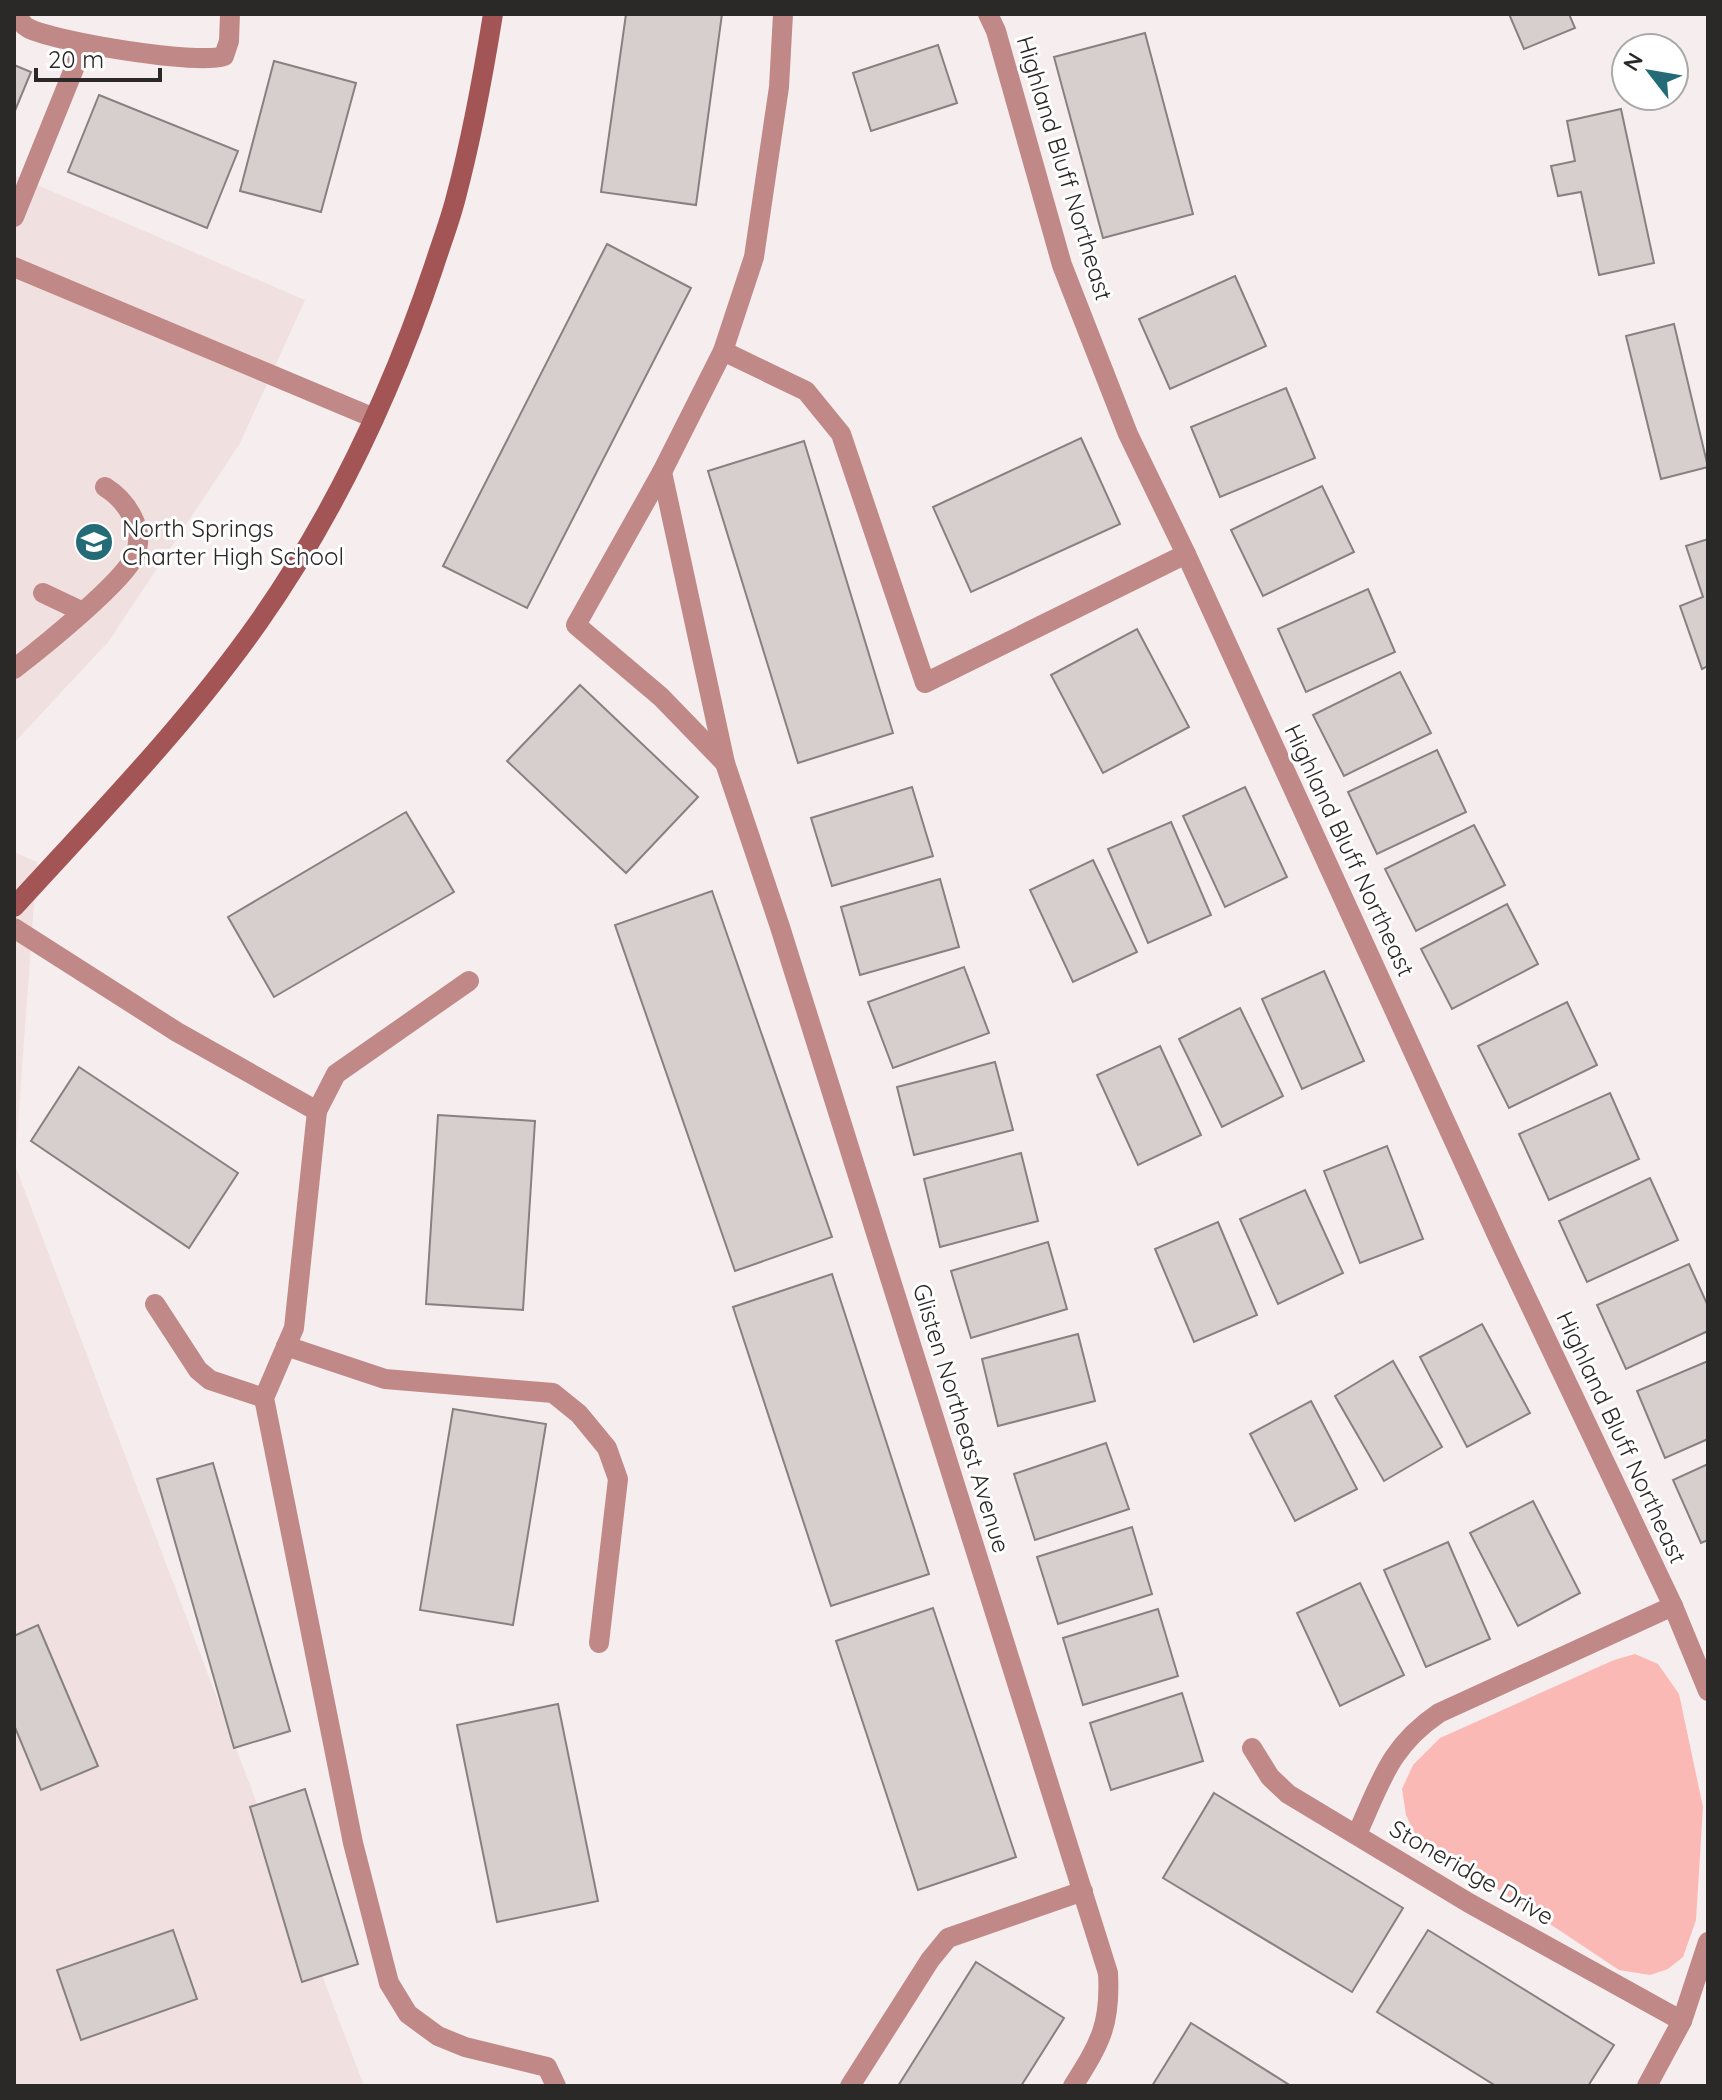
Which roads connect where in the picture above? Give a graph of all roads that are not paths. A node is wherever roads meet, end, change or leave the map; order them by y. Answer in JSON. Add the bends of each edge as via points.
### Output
{"nodes":[{"id":1,"x":17,"y":14,"type":"edge"},
{"id":2,"x":230,"y":14,"type":"edge"},
{"id":3,"x":493,"y":14,"type":"edge"},
{"id":4,"x":783,"y":14,"type":"edge"},
{"id":5,"x":988,"y":14,"type":"edge"},
{"id":6,"x":84,"y":44,"type":"junction"},
{"id":7,"x":14,"y":217,"type":"edge"},
{"id":8,"x":14,"y":267,"type":"edge"},
{"id":9,"x":723,"y":351,"type":"junction"},
{"id":10,"x":374,"y":418,"type":"junction"},
{"id":11,"x":662,"y":472,"type":"junction"},
{"id":12,"x":105,"y":487,"type":"dead end"},
{"id":13,"x":1186,"y":554,"type":"junction"},
{"id":14,"x":43,"y":593,"type":"dead end"},
{"id":15,"x":81,"y":611,"type":"junction"},
{"id":16,"x":14,"y":669,"type":"edge"},
{"id":17,"x":725,"y":763,"type":"junction"},
{"id":18,"x":14,"y":907,"type":"edge"},
{"id":19,"x":14,"y":928,"type":"edge"},
{"id":20,"x":469,"y":981,"type":"dead end"},
{"id":21,"x":317,"y":1111,"type":"junction"},
{"id":22,"x":155,"y":1304,"type":"dead end"},
{"id":23,"x":286,"y":1346,"type":"junction"},
{"id":24,"x":264,"y":1398,"type":"junction"},
{"id":25,"x":1673,"y":1606,"type":"junction"},
{"id":26,"x":599,"y":1643,"type":"dead end"},
{"id":27,"x":1708,"y":1691,"type":"edge"},
{"id":28,"x":1252,"y":1748,"type":"dead end"},
{"id":29,"x":1357,"y":1834,"type":"junction"},
{"id":30,"x":1083,"y":1891,"type":"junction"},
{"id":31,"x":1708,"y":1942,"type":"edge"},
{"id":32,"x":1682,"y":2021,"type":"junction"},
{"id":33,"x":556,"y":2086,"type":"edge"},
{"id":34,"x":850,"y":2086,"type":"edge"},
{"id":35,"x":1073,"y":2086,"type":"edge"},
{"id":36,"x":1647,"y":2086,"type":"edge"}],
"edges":[{"from":1,"to":6,"type":"street","via":[[30,29]]},
{"from":2,"to":6,"type":"street","via":[[228,49],[215,59]]},
{"from":3,"to":10,"type":"street","via":[[456,200],[417,317]]},
{"from":4,"to":9,"type":"street","name":"Glisten Northeast Avenue","via":[[779,87],[754,257]]},
{"from":5,"to":13,"type":"street","name":"Highland Bluff Northeast","via":[[1062,265],[1128,434]]},
{"from":6,"to":7,"type":"street"},
{"from":8,"to":10,"type":"street"},
{"from":9,"to":11,"type":"street","name":"Glisten Northeast Avenue"},
{"from":9,"to":13,"type":"street","via":[[806,391],[841,434],[925,683]]},
{"from":10,"to":18,"type":"street","via":[[323,518],[258,622],[174,730]]},
{"from":11,"to":17,"type":"street","name":"Glisten Northeast Avenue"},
{"from":11,"to":17,"type":"street","name":"Glisten Northeast Avenue","via":[[576,625],[661,697]]},
{"from":12,"to":15,"type":"street","via":[[128,507],[137,552],[124,573]]},
{"from":13,"to":25,"type":"street","name":"Highland Bluff Northeast"},
{"from":14,"to":15,"type":"street"},
{"from":15,"to":16,"type":"street"},
{"from":17,"to":30,"type":"street","name":"Glisten Northeast Avenue"},
{"from":19,"to":21,"type":"street","via":[[177,1032]]},
{"from":20,"to":21,"type":"street","via":[[336,1074]]},
{"from":21,"to":23,"type":"street","via":[[294,1328]]},
{"from":22,"to":24,"type":"street","via":[[198,1370],[210,1380]]},
{"from":23,"to":24,"type":"street"},
{"from":23,"to":26,"type":"street","via":[[385,1379],[553,1393],[579,1414],[607,1448],[618,1479]]},
{"from":24,"to":33,"type":"street","via":[[353,1843],[389,1983],[408,2014],[438,2036],[547,2067]]},
{"from":25,"to":27,"type":"street","name":"Highland Bluff Northeast"},
{"from":25,"to":29,"type":"street","via":[[1439,1713],[1416,1729],[1395,1753]]},
{"from":28,"to":29,"type":"street","name":"Stoneridge Drive","via":[[1288,1794]]},
{"from":29,"to":32,"type":"street","name":"Stoneridge Drive"},
{"from":30,"to":34,"type":"street","via":[[948,1938]]},
{"from":30,"to":35,"type":"street","name":"Glisten Northeast Avenue","via":[[1108,1973],[1110,2004],[1105,2029]]},
{"from":31,"to":32,"type":"street"},
{"from":32,"to":36,"type":"street"}]}
